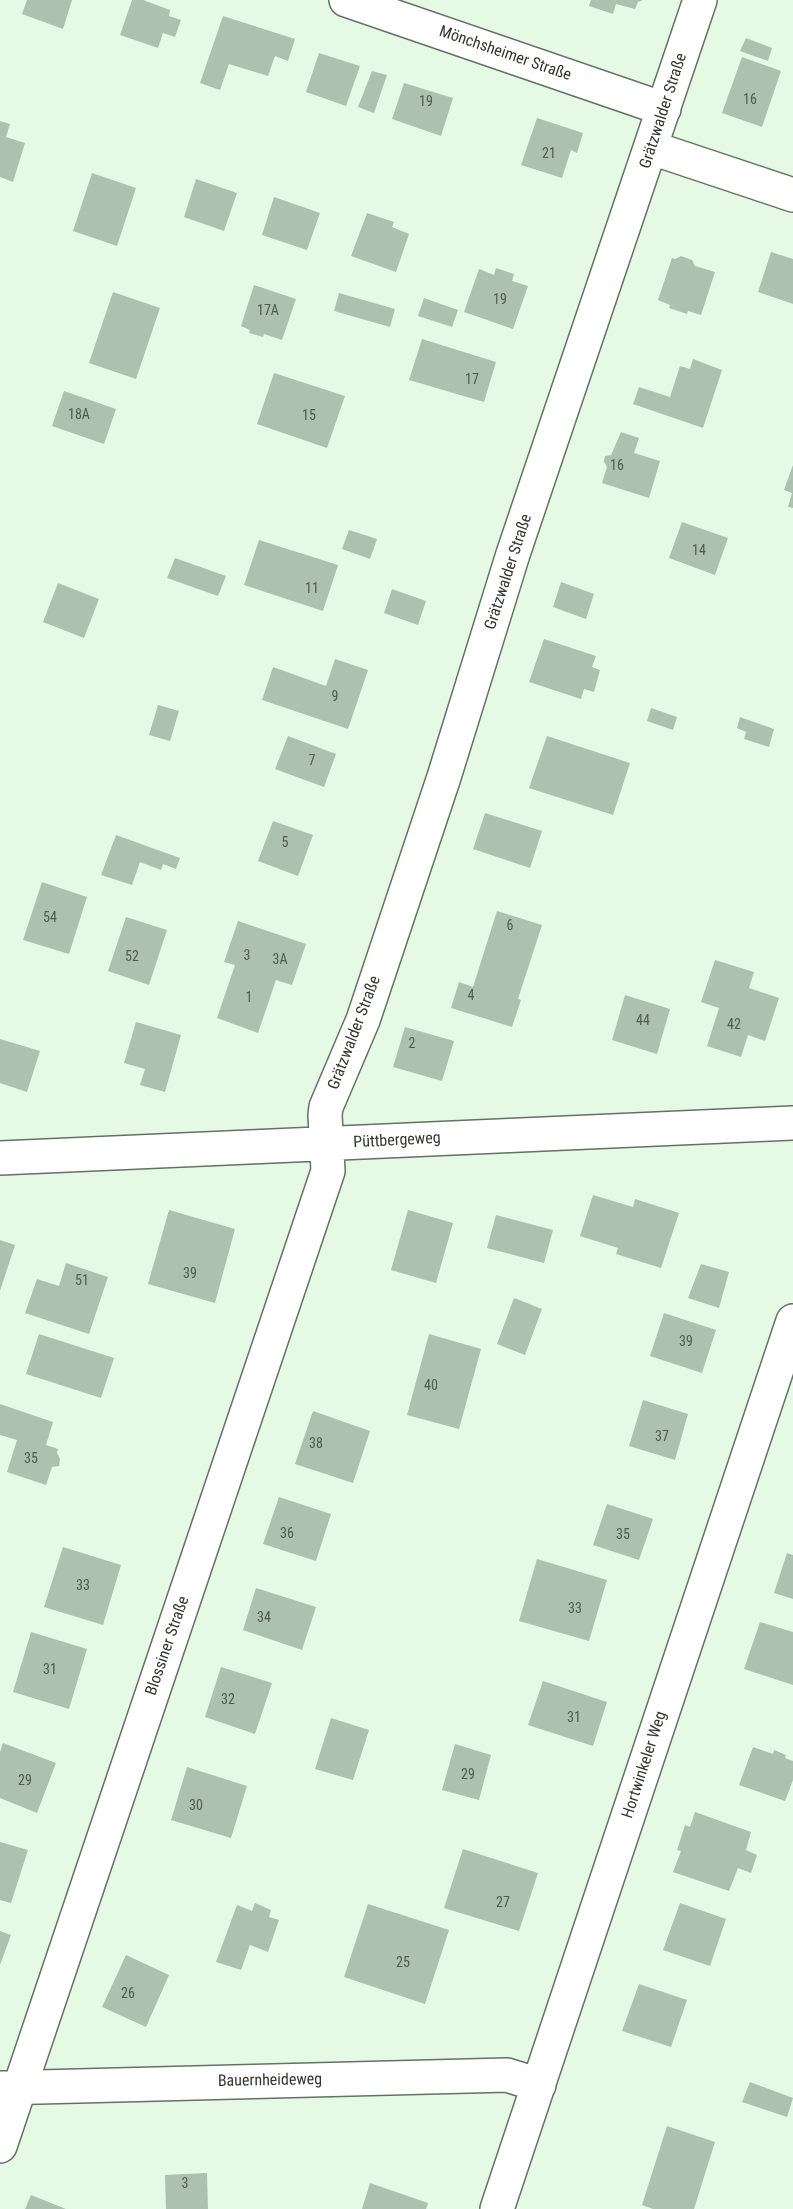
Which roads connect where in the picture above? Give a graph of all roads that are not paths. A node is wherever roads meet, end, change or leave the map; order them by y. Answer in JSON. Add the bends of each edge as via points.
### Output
{"nodes":[{"id":1,"x":346,"y":0,"type":"edge"},
{"id":2,"x":700,"y":0,"type":"edge"},
{"id":3,"x":664,"y":109,"type":"junction"},
{"id":4,"x":652,"y":148,"type":"junction"},
{"id":5,"x":793,"y":195,"type":"edge"},
{"id":6,"x":793,"y":1123,"type":"edge"},
{"id":7,"x":327,"y":1144,"type":"junction"},
{"id":8,"x":0,"y":1158,"type":"edge"},
{"id":9,"x":793,"y":1321,"type":"edge"},
{"id":10,"x":539,"y":2085,"type":"junction"},
{"id":11,"x":10,"y":2087,"type":"edge"},
{"id":12,"x":0,"y":2146,"type":"edge"},
{"id":13,"x":497,"y":2209,"type":"edge"}],
"edges":[{"from":1,"to":3,"type":"street","name":"Mönchsheimer Straße"},
{"from":2,"to":3,"type":"street","name":"Grätzwalder Straße"},
{"from":3,"to":4,"type":"street","name":"Grätzwalder Straße"},
{"from":4,"to":5,"type":"street"},
{"from":4,"to":7,"type":"street","name":"Grätzwalder Straße","via":[[513,554],[367,1009],[326,1107]]},
{"from":6,"to":7,"type":"street","name":"Püttbergeweg"},
{"from":7,"to":8,"type":"street","name":"Püttbergeweg"},
{"from":7,"to":11,"type":"street","name":"Blossiner Straße","via":[[328,1171]]},
{"from":9,"to":10,"type":"street","name":"Hortwinkeler Weg"},
{"from":10,"to":11,"type":"street","name":"Bauernheideweg","via":[[507,2075]]},
{"from":10,"to":13,"type":"street","name":"Hortwinkeler Weg"},
{"from":11,"to":12,"type":"street","name":"Blossiner Straße"}]}
